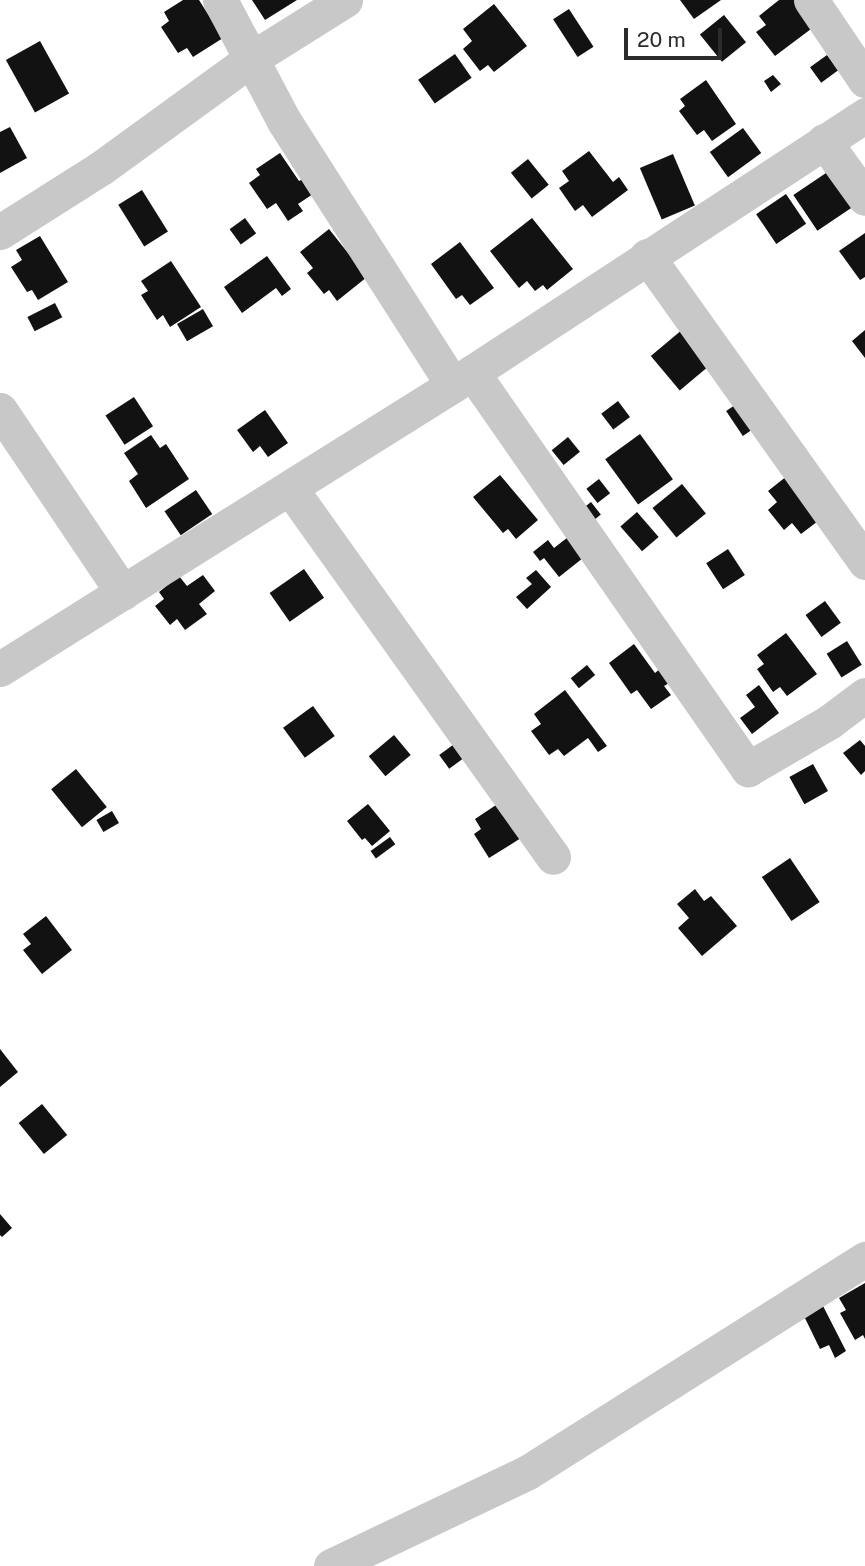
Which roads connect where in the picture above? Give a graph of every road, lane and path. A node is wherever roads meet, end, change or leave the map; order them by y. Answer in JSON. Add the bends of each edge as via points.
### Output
{"nodes":[{"id":1,"x":220,"y":0,"type":"edge"},
{"id":2,"x":345,"y":0,"type":"edge"},
{"id":3,"x":811,"y":0,"type":"edge"},
{"id":4,"x":251,"y":58,"type":"junction"},
{"id":5,"x":865,"y":80,"type":"edge"},
{"id":6,"x":865,"y":115,"type":"edge"},
{"id":7,"x":824,"y":141,"type":"junction"},
{"id":8,"x":865,"y":198,"type":"edge"},
{"id":9,"x":0,"y":232,"type":"edge"},
{"id":10,"x":647,"y":256,"type":"junction"},
{"id":11,"x":462,"y":378,"type":"junction"},
{"id":12,"x":0,"y":410,"type":"edge"},
{"id":13,"x":290,"y":488,"type":"junction"},
{"id":14,"x":865,"y":562,"type":"edge"},
{"id":15,"x":123,"y":593,"type":"junction"},
{"id":16,"x":0,"y":669,"type":"edge"},
{"id":17,"x":865,"y":695,"type":"edge"},
{"id":18,"x":552,"y":857,"type":"dead end"},
{"id":19,"x":865,"y":1259,"type":"edge"},
{"id":20,"x":331,"y":1566,"type":"edge"}],
"edges":[{"from":1,"to":4,"type":"street"},
{"from":2,"to":4,"type":"street"},
{"from":3,"to":5,"type":"street"},
{"from":4,"to":9,"type":"street","via":[[101,168]]},
{"from":4,"to":11,"type":"street","via":[[284,121]]},
{"from":6,"to":7,"type":"street"},
{"from":7,"to":8,"type":"street"},
{"from":7,"to":10,"type":"street"},
{"from":10,"to":11,"type":"street"},
{"from":10,"to":14,"type":"street"},
{"from":11,"to":13,"type":"street"},
{"from":11,"to":17,"type":"street","via":[[748,769],[830,722]]},
{"from":12,"to":15,"type":"street"},
{"from":13,"to":15,"type":"street"},
{"from":13,"to":18,"type":"street"},
{"from":15,"to":16,"type":"street"},
{"from":19,"to":20,"type":"street","via":[[528,1472]]}]}
